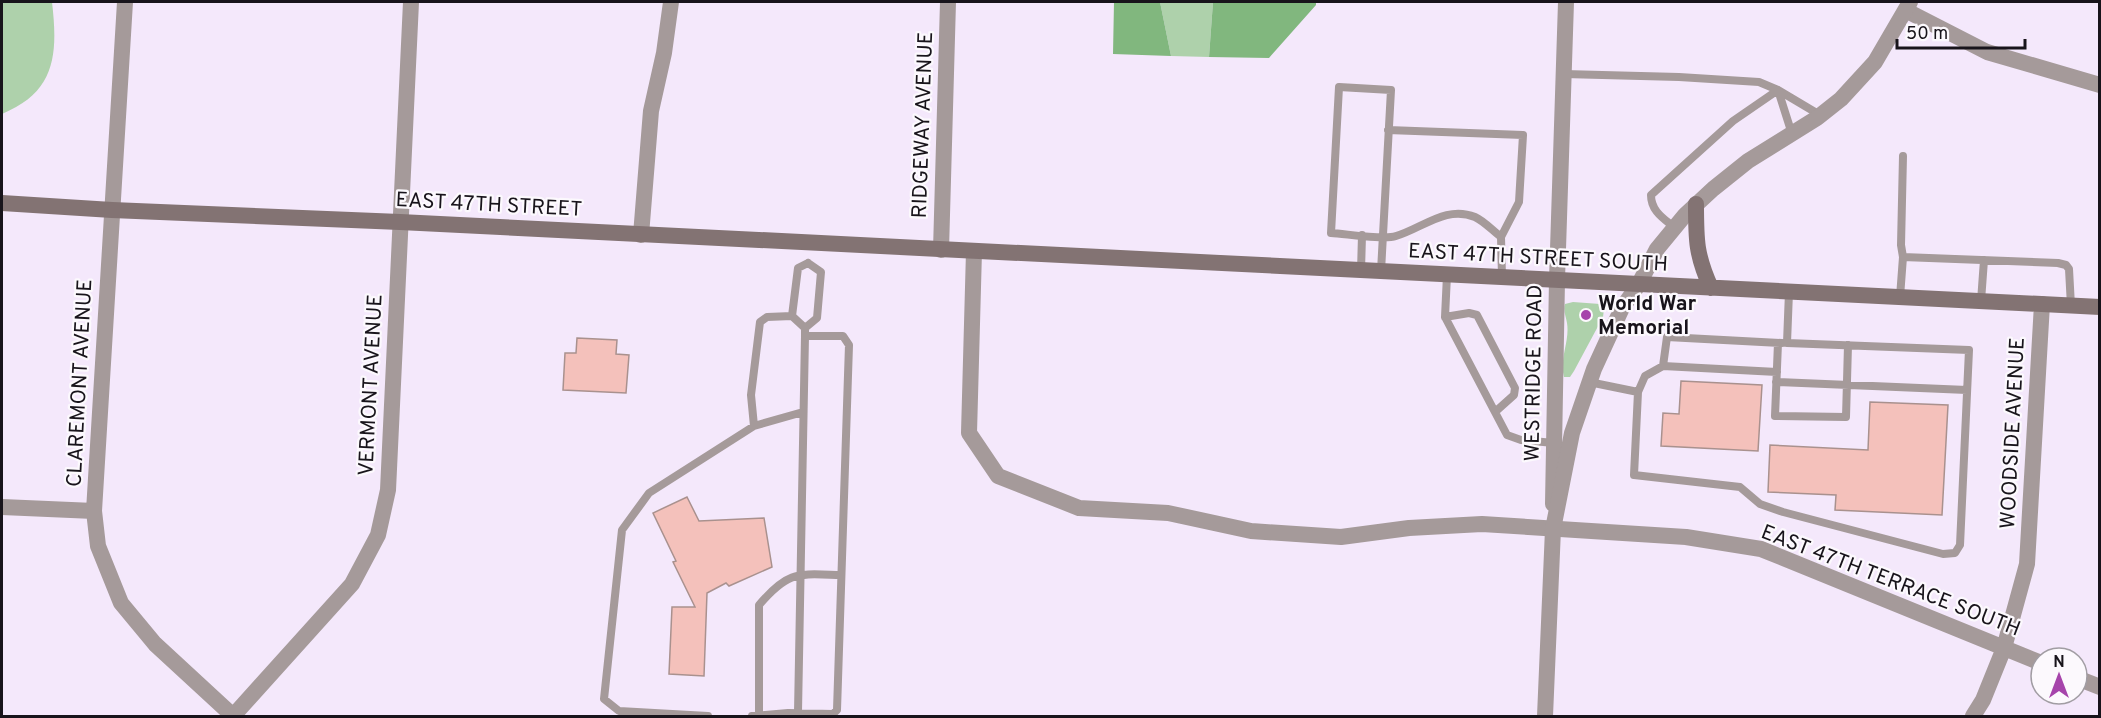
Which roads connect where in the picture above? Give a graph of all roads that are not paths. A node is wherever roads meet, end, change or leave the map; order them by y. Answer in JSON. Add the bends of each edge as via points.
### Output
{"nodes":[{"id":1,"x":125,"y":2,"type":"edge"},
{"id":2,"x":411,"y":2,"type":"edge"},
{"id":3,"x":671,"y":2,"type":"edge"},
{"id":4,"x":948,"y":2,"type":"edge"},
{"id":5,"x":1566,"y":2,"type":"edge"},
{"id":6,"x":1909,"y":6,"type":"edge"},
{"id":7,"x":1564,"y":74,"type":"junction"},
{"id":8,"x":2100,"y":85,"type":"edge"},
{"id":9,"x":1778,"y":90,"type":"junction"},
{"id":10,"x":1820,"y":115,"type":"junction"},
{"id":11,"x":1388,"y":130,"type":"junction"},
{"id":12,"x":1792,"y":134,"type":"junction"},
{"id":13,"x":1903,"y":156,"type":"dead end"},
{"id":14,"x":2,"y":203,"type":"edge"},
{"id":15,"x":1696,"y":204,"type":"junction"},
{"id":16,"x":112,"y":210,"type":"junction"},
{"id":17,"x":400,"y":222,"type":"junction"},
{"id":18,"x":1675,"y":228,"type":"junction"},
{"id":19,"x":641,"y":235,"type":"junction"},
{"id":20,"x":1362,"y":235,"type":"junction"},
{"id":21,"x":1382,"y":236,"type":"junction"},
{"id":22,"x":1501,"y":237,"type":"junction"},
{"id":23,"x":811,"y":243,"type":"junction"},
{"id":24,"x":941,"y":250,"type":"junction"},
{"id":25,"x":974,"y":251,"type":"junction"},
{"id":26,"x":1902,"y":257,"type":"junction"},
{"id":27,"x":1984,"y":260,"type":"junction"},
{"id":28,"x":808,"y":264,"type":"junction"},
{"id":29,"x":1361,"y":271,"type":"junction"},
{"id":30,"x":1381,"y":271,"type":"junction"},
{"id":31,"x":1447,"y":275,"type":"junction"},
{"id":32,"x":1502,"y":277,"type":"junction"},
{"id":33,"x":1557,"y":280,"type":"junction"},
{"id":34,"x":1639,"y":284,"type":"junction"},
{"id":35,"x":1711,"y":288,"type":"junction"},
{"id":36,"x":1789,"y":292,"type":"junction"},
{"id":37,"x":1900,"y":297,"type":"junction"},
{"id":38,"x":1981,"y":301,"type":"junction"},
{"id":39,"x":2042,"y":304,"type":"junction"},
{"id":40,"x":2071,"y":306,"type":"junction"},
{"id":41,"x":2100,"y":307,"type":"edge"},
{"id":42,"x":792,"y":316,"type":"junction"},
{"id":43,"x":1445,"y":317,"type":"junction"},
{"id":44,"x":805,"y":332,"type":"junction"},
{"id":45,"x":1782,"y":343,"type":"junction"},
{"id":46,"x":1848,"y":345,"type":"junction"},
{"id":47,"x":1664,"y":366,"type":"junction"},
{"id":48,"x":1777,"y":377,"type":"junction"},
{"id":49,"x":1589,"y":382,"type":"junction"},
{"id":50,"x":1847,"y":385,"type":"junction"},
{"id":51,"x":1967,"y":390,"type":"junction"},
{"id":52,"x":1638,"y":392,"type":"junction"},
{"id":53,"x":803,"y":412,"type":"junction"},
{"id":54,"x":1495,"y":412,"type":"junction"},
{"id":55,"x":754,"y":426,"type":"junction"},
{"id":56,"x":1554,"y":443,"type":"junction"},
{"id":57,"x":2,"y":507,"type":"edge"},
{"id":58,"x":94,"y":511,"type":"junction"},
{"id":59,"x":1553,"y":529,"type":"junction"},
{"id":60,"x":800,"y":574,"type":"junction"},
{"id":61,"x":841,"y":575,"type":"junction"},
{"id":62,"x":2004,"y":648,"type":"junction"},
{"id":63,"x":2029,"y":658,"type":"edge"},
{"id":64,"x":798,"y":712,"type":"junction"},
{"id":65,"x":233,"y":716,"type":"edge"},
{"id":66,"x":759,"y":716,"type":"edge"},
{"id":67,"x":708,"y":717,"type":"edge"},
{"id":68,"x":752,"y":717,"type":"edge"},
{"id":69,"x":1545,"y":717,"type":"edge"},
{"id":70,"x":1973,"y":717,"type":"edge"}],
"edges":[{"from":1,"to":16,"type":"street","name":"CLAREMONT AVENUE"},
{"from":2,"to":17,"type":"street","name":"VERMONT AVENUE"},
{"from":3,"to":19,"type":"street","via":[[651,111]]},
{"from":4,"to":24,"type":"street","name":"RIDGEWAY AVENUE"},
{"from":5,"to":7,"type":"street","name":"WESTRIDGE ROAD"},
{"from":6,"to":8,"type":"street","via":[[1987,52]]},
{"from":6,"to":10,"type":"street","via":[[1875,62],[1841,99]]},
{"from":7,"to":9,"type":"lane","via":[[1759,82]]},
{"from":7,"to":33,"type":"street","name":"WESTRIDGE ROAD"},
{"from":9,"to":10,"type":"lane"},
{"from":9,"to":12,"type":"lane"},
{"from":9,"to":18,"type":"lane","via":[[1733,121],[1651,195],[1655,211]]},
{"from":10,"to":12,"type":"street"},
{"from":11,"to":20,"type":"lane","via":[[1391,90],[1339,87],[1331,233]]},
{"from":11,"to":21,"type":"lane"},
{"from":11,"to":22,"type":"lane","via":[[1523,135],[1519,202]]},
{"from":12,"to":15,"type":"street","via":[[1748,161]]},
{"from":13,"to":26,"type":"lane"},
{"from":14,"to":16,"type":"main road","name":"EAST 47TH STREET"},
{"from":15,"to":18,"type":"street"},
{"from":15,"to":35,"type":"main road","via":[[1700,264]]},
{"from":16,"to":17,"type":"main road","name":"EAST 47TH STREET"},
{"from":16,"to":58,"type":"street","name":"CLAREMONT AVENUE"},
{"from":17,"to":19,"type":"main road","name":"EAST 47TH STREET"},
{"from":17,"to":65,"type":"street","name":"VERMONT AVENUE","via":[[388,490],[378,535],[352,584]]},
{"from":18,"to":34,"type":"street","via":[[1657,249]]},
{"from":19,"to":23,"type":"main road","name":"EAST 47TH STREET"},
{"from":20,"to":21,"type":"lane"},
{"from":20,"to":29,"type":"lane"},
{"from":21,"to":22,"type":"lane","via":[[1394,237],[1445,214],[1456,213],[1476,217]]},
{"from":21,"to":30,"type":"lane"},
{"from":22,"to":32,"type":"lane"},
{"from":23,"to":24,"type":"main road","name":"EAST 47TH STREET"},
{"from":23,"to":28,"type":"lane"},
{"from":24,"to":25,"type":"main road","name":"EAST 47TH STREET"},
{"from":25,"to":29,"type":"main road","name":"EAST 47TH STREET SOUTH"},
{"from":25,"to":59,"type":"street","name":"EAST 47TH TERRACE SOUTH","via":[[969,434],[998,476],[1079,508],[1168,513],[1251,531],[1341,537],[1482,524]]},
{"from":26,"to":27,"type":"lane"},
{"from":26,"to":37,"type":"lane"},
{"from":27,"to":38,"type":"lane"},
{"from":27,"to":40,"type":"lane","via":[[2066,265]]},
{"from":28,"to":42,"type":"lane","via":[[798,268]]},
{"from":28,"to":44,"type":"lane","via":[[821,272],[817,318]]},
{"from":29,"to":30,"type":"main road","name":"EAST 47TH STREET SOUTH"},
{"from":30,"to":31,"type":"main road","name":"EAST 47TH STREET SOUTH"},
{"from":31,"to":32,"type":"main road","name":"EAST 47TH STREET SOUTH"},
{"from":31,"to":43,"type":"lane"},
{"from":32,"to":33,"type":"main road","name":"EAST 47TH STREET SOUTH"},
{"from":33,"to":34,"type":"main road","name":"EAST 47TH STREET SOUTH"},
{"from":33,"to":56,"type":"street","name":"WESTRIDGE ROAD"},
{"from":34,"to":35,"type":"main road","name":"EAST 47TH STREET SOUTH"},
{"from":34,"to":49,"type":"street","via":[[1622,308]]},
{"from":35,"to":36,"type":"main road","name":"EAST 47TH STREET SOUTH"},
{"from":36,"to":37,"type":"main road","name":"EAST 47TH STREET SOUTH"},
{"from":36,"to":45,"type":"lane"},
{"from":37,"to":38,"type":"main road","name":"EAST 47TH STREET SOUTH"},
{"from":38,"to":39,"type":"main road","name":"EAST 47TH STREET SOUTH"},
{"from":39,"to":40,"type":"main road","name":"EAST 47TH STREET SOUTH"},
{"from":39,"to":62,"type":"street","name":"WOODSIDE AVENUE","via":[[2027,564]]},
{"from":40,"to":41,"type":"main road","name":"EAST 47TH STREET SOUTH"},
{"from":42,"to":44,"type":"lane"},
{"from":42,"to":55,"type":"lane","via":[[767,317],[760,322],[751,395]]},
{"from":43,"to":54,"type":"lane"},
{"from":43,"to":54,"type":"lane","via":[[1477,315],[1515,388],[1514,395]]},
{"from":44,"to":53,"type":"lane"},
{"from":44,"to":61,"type":"lane","via":[[843,336],[849,345]]},
{"from":45,"to":46,"type":"lane"},
{"from":45,"to":47,"type":"lane","via":[[1667,337]]},
{"from":45,"to":48,"type":"lane"},
{"from":46,"to":50,"type":"lane"},
{"from":46,"to":51,"type":"lane","via":[[1969,350]]},
{"from":47,"to":48,"type":"lane"},
{"from":47,"to":52,"type":"lane","via":[[1645,376]]},
{"from":48,"to":50,"type":"lane"},
{"from":48,"to":50,"type":"lane","via":[[1775,416],[1846,417]]},
{"from":49,"to":52,"type":"lane"},
{"from":49,"to":59,"type":"street","via":[[1572,434]]},
{"from":50,"to":51,"type":"lane"},
{"from":51,"to":52,"type":"lane","via":[[1960,545],[1955,553],[1943,554],[1783,512],[1760,504],[1740,487],[1634,475]]},
{"from":53,"to":55,"type":"lane"},
{"from":53,"to":60,"type":"lane"},
{"from":54,"to":56,"type":"lane","via":[[1507,435]]},
{"from":55,"to":67,"type":"lane","via":[[649,493],[622,530],[604,699],[620,711]]},
{"from":56,"to":59,"type":"street","name":"WESTRIDGE ROAD"},
{"from":57,"to":58,"type":"street"},
{"from":58,"to":65,"type":"street","name":"CLAREMONT AVENUE","via":[[98,546],[121,603],[155,644]]},
{"from":59,"to":62,"type":"street","name":"EAST 47TH TERRACE SOUTH","via":[[1686,537],[1761,549]]},
{"from":59,"to":69,"type":"street"},
{"from":60,"to":61,"type":"lane"},
{"from":60,"to":64,"type":"lane"},
{"from":60,"to":66,"type":"lane","via":[[776,585],[759,604]]},
{"from":61,"to":64,"type":"lane","via":[[837,710],[833,714]]},
{"from":62,"to":63,"type":"street","name":"EAST 47TH TERRACE SOUTH"},
{"from":62,"to":70,"type":"street","name":"WOODSIDE AVENUE"},
{"from":64,"to":66,"type":"lane"},
{"from":66,"to":68,"type":"lane"}]}
